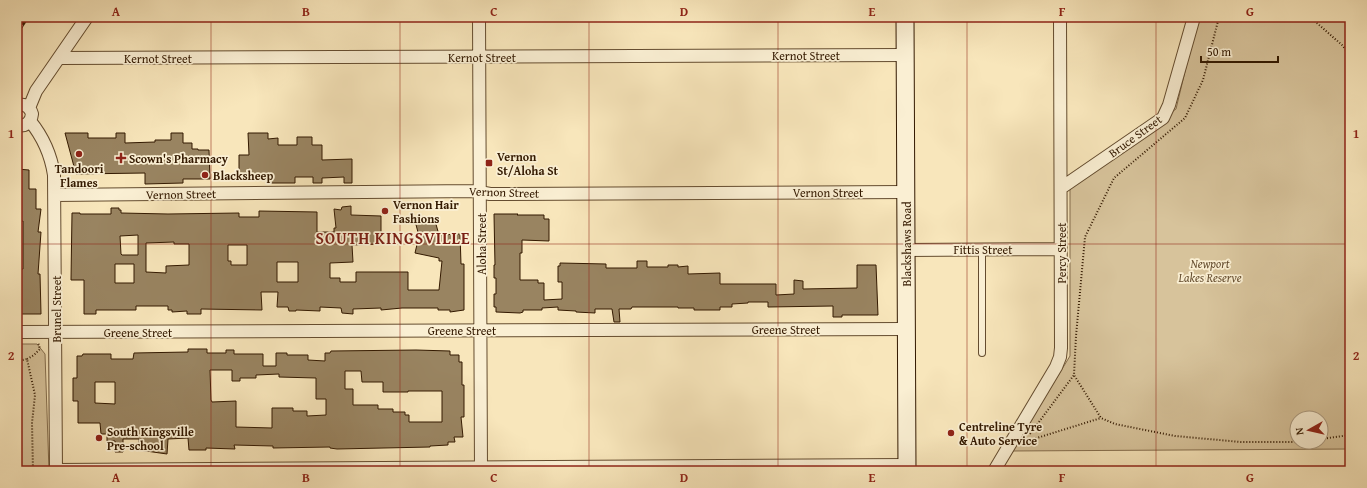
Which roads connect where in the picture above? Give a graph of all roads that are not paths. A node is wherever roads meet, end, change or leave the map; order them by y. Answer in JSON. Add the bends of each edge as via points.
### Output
{"nodes":[{"id":1,"x":87,"y":17,"type":"edge"},
{"id":2,"x":479,"y":17,"type":"edge"},
{"id":3,"x":905,"y":17,"type":"edge"},
{"id":4,"x":1060,"y":17,"type":"edge"},
{"id":5,"x":1194,"y":17,"type":"edge"},
{"id":6,"x":905,"y":55,"type":"junction"},
{"id":7,"x":479,"y":57,"type":"junction"},
{"id":8,"x":59,"y":58,"type":"junction"},
{"id":9,"x":23,"y":106,"type":"edge"},
{"id":10,"x":23,"y":124,"type":"edge"},
{"id":11,"x":1061,"y":188,"type":"junction"},
{"id":12,"x":480,"y":192,"type":"junction"},
{"id":13,"x":906,"y":192,"type":"junction"},
{"id":14,"x":55,"y":195,"type":"junction"},
{"id":15,"x":982,"y":249,"type":"junction"},
{"id":16,"x":1061,"y":249,"type":"junction"},
{"id":17,"x":906,"y":250,"type":"junction"},
{"id":18,"x":906,"y":328,"type":"junction"},
{"id":19,"x":481,"y":330,"type":"junction"},
{"id":20,"x":17,"y":332,"type":"edge"},
{"id":21,"x":56,"y":332,"type":"junction"},
{"id":22,"x":982,"y":353,"type":"dead end"},
{"id":23,"x":907,"y":468,"type":"edge"},
{"id":24,"x":481,"y":469,"type":"edge"},
{"id":25,"x":56,"y":470,"type":"edge"},
{"id":26,"x":994,"y":471,"type":"edge"}],
"edges":[{"from":1,"to":8,"type":"street"},
{"from":2,"to":7,"type":"street","name":"Aloha Street"},
{"from":3,"to":6,"type":"main road","name":"Blackshaws Road"},
{"from":4,"to":11,"type":"street","name":"Percy Street"},
{"from":5,"to":11,"type":"street","name":"Bruce Street","via":[[1170,105],[1163,118]]},
{"from":6,"to":7,"type":"street","name":"Kernot Street"},
{"from":6,"to":13,"type":"main road","name":"Blackshaws Road"},
{"from":7,"to":8,"type":"street","name":"Kernot Street"},
{"from":7,"to":12,"type":"street","name":"Aloha Street"},
{"from":8,"to":9,"type":"street"},
{"from":9,"to":10,"type":"street","via":[[32,114]]},
{"from":10,"to":14,"type":"street","name":"Brunel Street","via":[[40,134],[47,149],[53,168]]},
{"from":11,"to":16,"type":"street","name":"Percy Street"},
{"from":12,"to":13,"type":"street","name":"Vernon Street"},
{"from":12,"to":14,"type":"street","name":"Vernon Street"},
{"from":12,"to":19,"type":"street","name":"Aloha Street"},
{"from":13,"to":17,"type":"main road","name":"Blackshaws Road"},
{"from":14,"to":21,"type":"street","name":"Brunel Street"},
{"from":15,"to":16,"type":"street","name":"Fittis Street"},
{"from":15,"to":17,"type":"street","name":"Fittis Street"},
{"from":15,"to":22,"type":"lane"},
{"from":16,"to":26,"type":"street","name":"Percy Street","via":[[1060,357]]},
{"from":17,"to":18,"type":"main road","name":"Blackshaws Road"},
{"from":18,"to":19,"type":"street","name":"Greene Street"},
{"from":18,"to":23,"type":"main road","name":"Blackshaws Road"},
{"from":19,"to":21,"type":"street","name":"Greene Street"},
{"from":19,"to":24,"type":"street","name":"Aloha Street"},
{"from":20,"to":21,"type":"street","name":"Greene Street"},
{"from":21,"to":25,"type":"street","name":"Brunel Street"},
{"from":23,"to":24,"type":"street"},
{"from":24,"to":25,"type":"street"}]}
